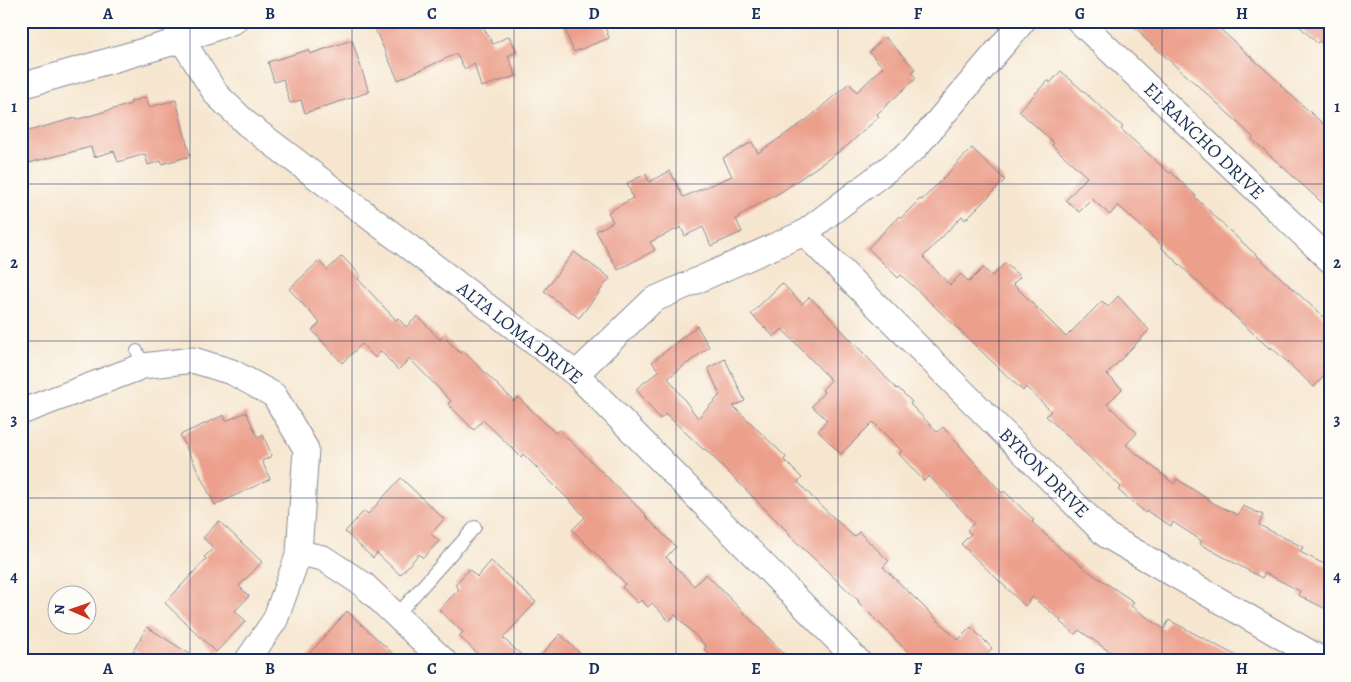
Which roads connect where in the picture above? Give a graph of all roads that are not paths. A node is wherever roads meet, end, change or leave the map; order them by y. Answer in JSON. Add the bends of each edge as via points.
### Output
{"nodes":[{"id":1,"x":234,"y":21,"type":"edge"},
{"id":2,"x":1023,"y":21,"type":"edge"},
{"id":3,"x":1079,"y":21,"type":"edge"},
{"id":4,"x":178,"y":30,"type":"edge"},
{"id":5,"x":21,"y":86,"type":"edge"},
{"id":6,"x":804,"y":233,"type":"junction"},
{"id":7,"x":1330,"y":260,"type":"edge"},
{"id":8,"x":576,"y":374,"type":"junction"},
{"id":9,"x":21,"y":412,"type":"edge"},
{"id":10,"x":475,"y":527,"type":"dead end"},
{"id":11,"x":300,"y":553,"type":"junction"},
{"id":12,"x":396,"y":616,"type":"junction"},
{"id":13,"x":247,"y":661,"type":"edge"},
{"id":14,"x":444,"y":661,"type":"edge"},
{"id":15,"x":858,"y":661,"type":"edge"},
{"id":16,"x":1324,"y":661,"type":"edge"}],
"edges":[{"from":1,"to":4,"type":"street"},
{"from":2,"to":6,"type":"street","via":[[914,149]]},
{"from":3,"to":7,"type":"street","name":"EL RANCHO DRIVE"},
{"from":4,"to":5,"type":"street"},
{"from":4,"to":8,"type":"street","name":"ALTA LOMA DRIVE","via":[[216,94],[246,124]]},
{"from":6,"to":8,"type":"street","via":[[653,300]]},
{"from":6,"to":16,"type":"street","name":"BYRON DRIVE","via":[[1106,535]]},
{"from":8,"to":15,"type":"street","name":"ALTA LOMA DRIVE"},
{"from":9,"to":11,"type":"street","via":[[140,359],[193,360],[232,372],[274,395],[306,449]]},
{"from":10,"to":12,"type":"lane"},
{"from":11,"to":12,"type":"street","via":[[323,558],[364,585]]},
{"from":11,"to":13,"type":"street","via":[[275,620]]},
{"from":12,"to":14,"type":"street"}]}
